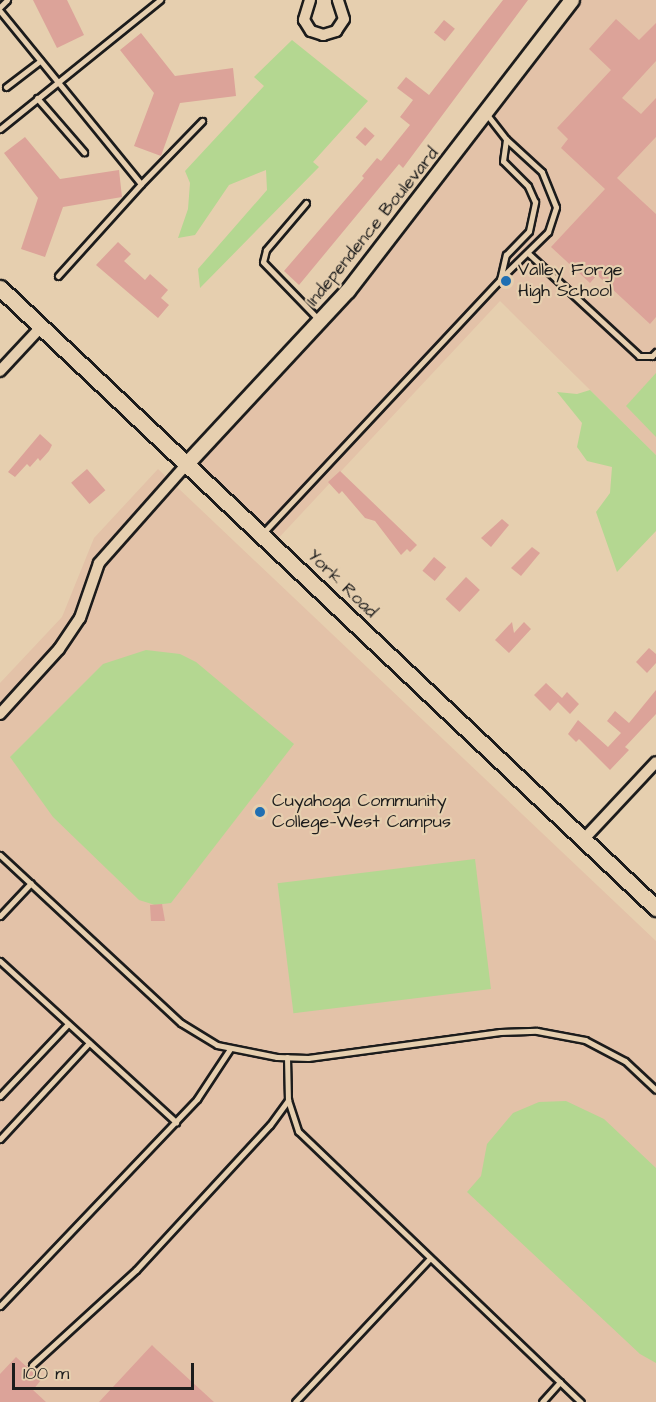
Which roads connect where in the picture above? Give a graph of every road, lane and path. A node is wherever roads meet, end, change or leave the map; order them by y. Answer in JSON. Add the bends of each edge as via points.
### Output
{"nodes":[{"id":1,"x":7,"y":0,"type":"edge"},
{"id":2,"x":160,"y":0,"type":"edge"},
{"id":3,"x":310,"y":0,"type":"edge"},
{"id":4,"x":338,"y":0,"type":"edge"},
{"id":5,"x":572,"y":0,"type":"edge"},
{"id":6,"x":0,"y":9,"type":"edge"},
{"id":7,"x":40,"y":61,"type":"junction"},
{"id":8,"x":57,"y":82,"type":"junction"},
{"id":9,"x":6,"y":87,"type":"dead end"},
{"id":10,"x":37,"y":98,"type":"junction"},
{"id":11,"x":487,"y":115,"type":"junction"},
{"id":12,"x":202,"y":121,"type":"dead end"},
{"id":13,"x":0,"y":129,"type":"edge"},
{"id":14,"x":506,"y":139,"type":"junction"},
{"id":15,"x":84,"y":152,"type":"dead end"},
{"id":16,"x":141,"y":184,"type":"junction"},
{"id":17,"x":306,"y":203,"type":"dead end"},
{"id":18,"x":529,"y":254,"type":"junction"},
{"id":19,"x":58,"y":276,"type":"dead end"},
{"id":20,"x":500,"y":279,"type":"junction"},
{"id":21,"x":0,"y":288,"type":"edge"},
{"id":22,"x":320,"y":321,"type":"junction"},
{"id":23,"x":41,"y":327,"type":"junction"},
{"id":24,"x":656,"y":352,"type":"edge"},
{"id":25,"x":0,"y":371,"type":"edge"},
{"id":26,"x":187,"y":464,"type":"junction"},
{"id":27,"x":262,"y":535,"type":"junction"},
{"id":28,"x":0,"y":714,"type":"edge"},
{"id":29,"x":656,"y":762,"type":"edge"},
{"id":30,"x":584,"y":839,"type":"junction"},
{"id":31,"x":0,"y":855,"type":"edge"},
{"id":32,"x":31,"y":884,"type":"junction"},
{"id":33,"x":656,"y":908,"type":"edge"},
{"id":34,"x":0,"y":916,"type":"edge"},
{"id":35,"x":0,"y":962,"type":"edge"},
{"id":36,"x":68,"y":1024,"type":"junction"},
{"id":37,"x":89,"y":1043,"type":"junction"},
{"id":38,"x":230,"y":1049,"type":"junction"},
{"id":39,"x":286,"y":1058,"type":"junction"},
{"id":40,"x":656,"y":1090,"type":"edge"},
{"id":41,"x":0,"y":1096,"type":"edge"},
{"id":42,"x":288,"y":1100,"type":"junction"},
{"id":43,"x":176,"y":1122,"type":"junction"},
{"id":44,"x":0,"y":1139,"type":"edge"},
{"id":45,"x":430,"y":1258,"type":"junction"},
{"id":46,"x":0,"y":1306,"type":"edge"},
{"id":47,"x":32,"y":1365,"type":"dead end"},
{"id":48,"x":560,"y":1382,"type":"junction"},
{"id":49,"x":295,"y":1402,"type":"edge"},
{"id":50,"x":542,"y":1402,"type":"edge"},
{"id":51,"x":581,"y":1402,"type":"edge"}],
"edges":[{"from":1,"to":6,"type":"lane"},
{"from":2,"to":8,"type":"lane"},
{"from":3,"to":4,"type":"street","via":[[304,20],[311,31],[323,35],[341,26],[344,12]]},
{"from":5,"to":11,"type":"street","name":"Independence Boulevard"},
{"from":6,"to":7,"type":"lane"},
{"from":7,"to":8,"type":"lane"},
{"from":7,"to":9,"type":"lane"},
{"from":8,"to":10,"type":"lane"},
{"from":8,"to":16,"type":"lane"},
{"from":10,"to":13,"type":"lane"},
{"from":10,"to":15,"type":"lane"},
{"from":11,"to":14,"type":"lane"},
{"from":11,"to":22,"type":"street","name":"Independence Boulevard"},
{"from":12,"to":16,"type":"lane"},
{"from":14,"to":18,"type":"lane","via":[[542,172],[556,207],[548,232]]},
{"from":14,"to":20,"type":"lane","via":[[503,161],[528,186],[535,202],[535,216],[529,231],[506,255]]},
{"from":16,"to":19,"type":"lane"},
{"from":17,"to":22,"type":"lane","via":[[266,250],[263,262]]},
{"from":18,"to":20,"type":"lane"},
{"from":18,"to":24,"type":"lane","via":[[639,356]]},
{"from":20,"to":27,"type":"lane"},
{"from":21,"to":23,"type":"main road","name":"York Road"},
{"from":22,"to":26,"type":"street","name":"Independence Boulevard"},
{"from":23,"to":25,"type":"street"},
{"from":23,"to":26,"type":"main road","name":"York Road"},
{"from":26,"to":27,"type":"main road","name":"York Road"},
{"from":26,"to":28,"type":"street","via":[[99,563],[80,618],[59,649]]},
{"from":27,"to":30,"type":"main road","name":"York Road"},
{"from":29,"to":30,"type":"street"},
{"from":30,"to":33,"type":"main road","name":"York Road"},
{"from":31,"to":32,"type":"lane"},
{"from":32,"to":34,"type":"lane"},
{"from":32,"to":38,"type":"lane","via":[[181,1023]]},
{"from":35,"to":36,"type":"lane"},
{"from":36,"to":37,"type":"lane"},
{"from":36,"to":41,"type":"lane"},
{"from":37,"to":43,"type":"lane"},
{"from":37,"to":44,"type":"lane"},
{"from":38,"to":39,"type":"lane"},
{"from":38,"to":43,"type":"lane","via":[[197,1099]]},
{"from":39,"to":40,"type":"lane","via":[[537,1031],[585,1040],[624,1061]]},
{"from":39,"to":42,"type":"lane"},
{"from":42,"to":45,"type":"lane","via":[[298,1131],[312,1147]]},
{"from":42,"to":47,"type":"lane","via":[[136,1270]]},
{"from":43,"to":46,"type":"lane"},
{"from":45,"to":48,"type":"lane"},
{"from":45,"to":49,"type":"lane"},
{"from":48,"to":50,"type":"lane"},
{"from":48,"to":51,"type":"lane"}]}
